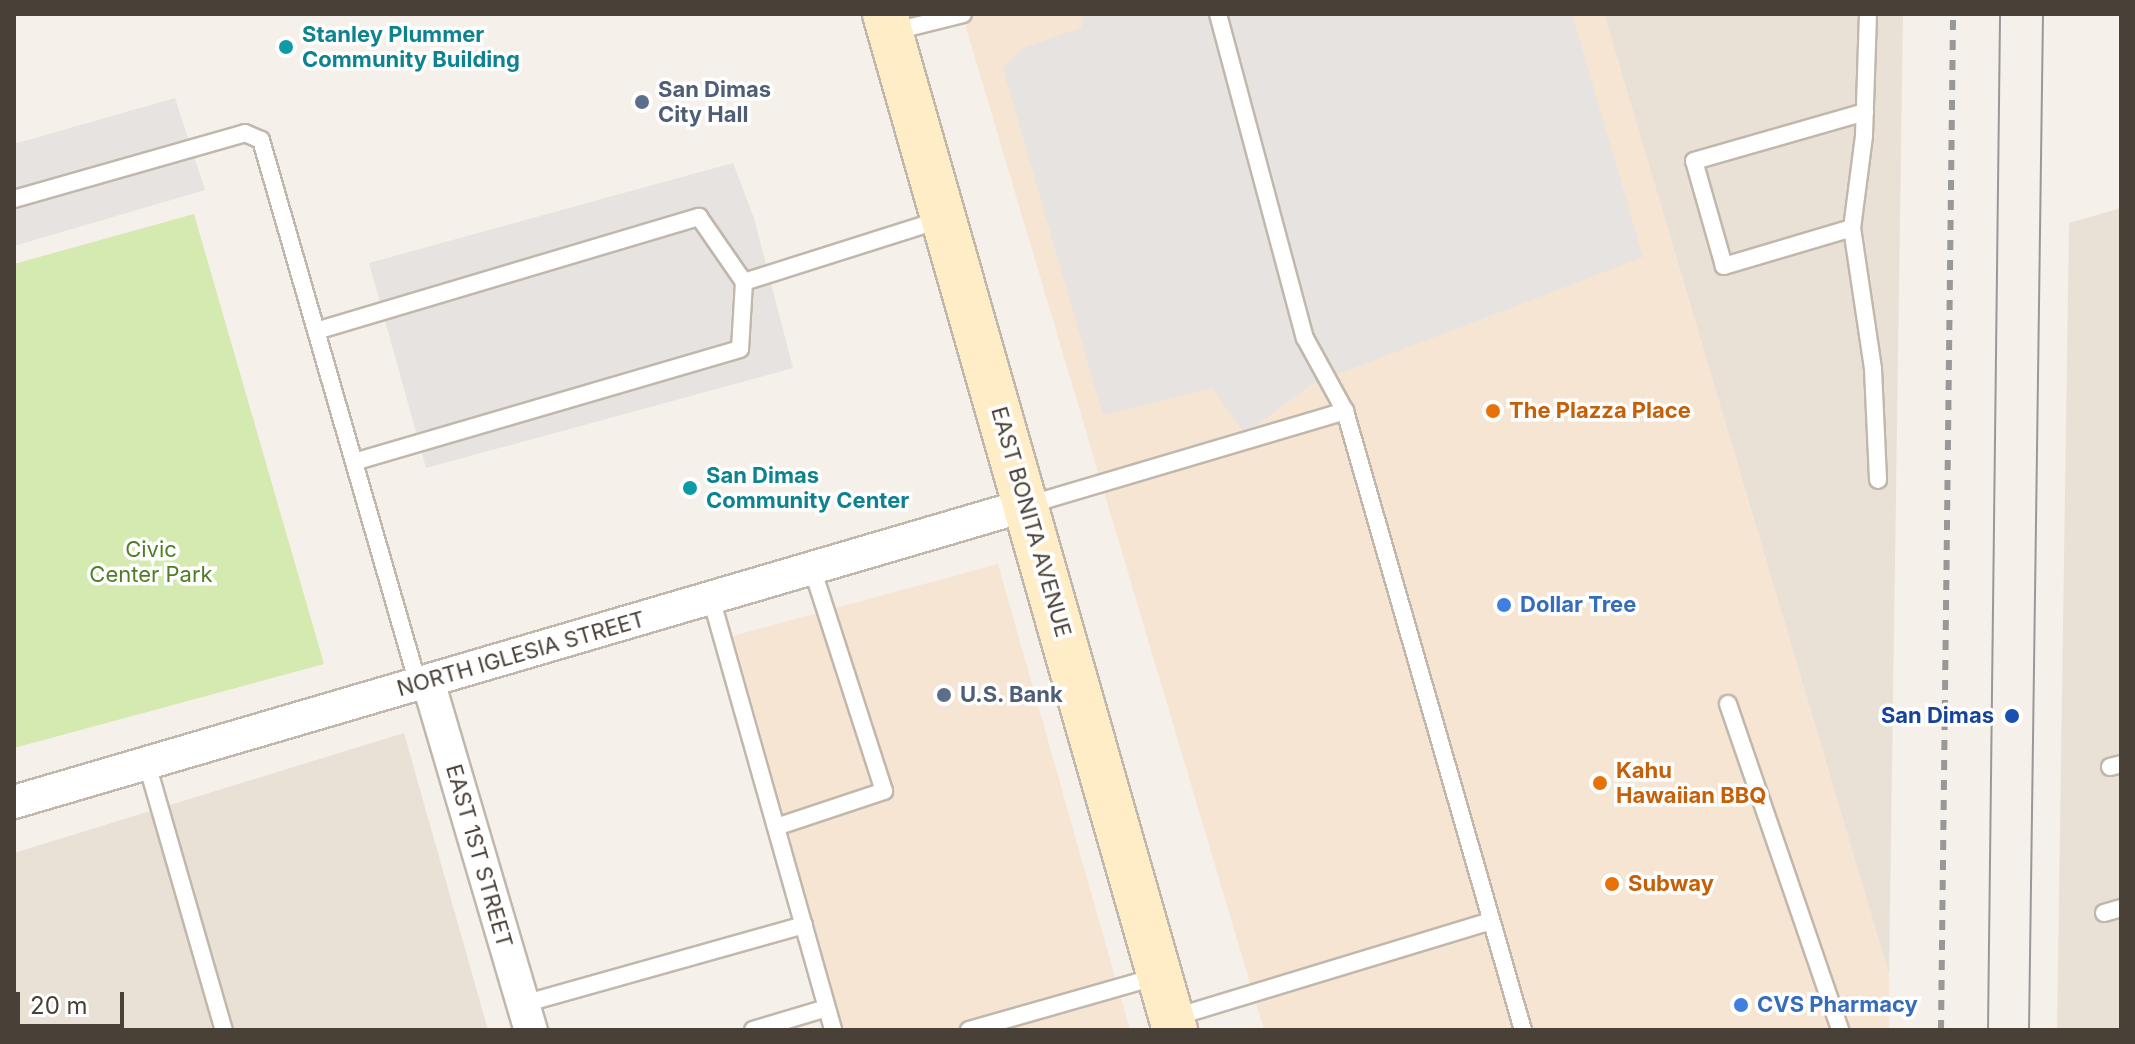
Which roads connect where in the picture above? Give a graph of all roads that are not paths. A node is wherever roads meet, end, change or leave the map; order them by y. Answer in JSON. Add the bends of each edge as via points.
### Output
{"nodes":[{"id":1,"x":963,"y":14,"type":"edge"},
{"id":2,"x":1218,"y":14,"type":"edge"},
{"id":3,"x":1868,"y":14,"type":"edge"},
{"id":4,"x":887,"y":23,"type":"edge"},
{"id":5,"x":1865,"y":112,"type":"junction"},
{"id":6,"x":14,"y":199,"type":"edge"},
{"id":7,"x":944,"y":218,"type":"junction"},
{"id":8,"x":1852,"y":228,"type":"junction"},
{"id":9,"x":744,"y":282,"type":"junction"},
{"id":10,"x":316,"y":331,"type":"junction"},
{"id":11,"x":1345,"y":411,"type":"junction"},
{"id":12,"x":354,"y":462,"type":"junction"},
{"id":13,"x":1878,"y":480,"type":"dead end"},
{"id":14,"x":1027,"y":505,"type":"junction"},
{"id":15,"x":812,"y":568,"type":"junction"},
{"id":16,"x":711,"y":598,"type":"junction"},
{"id":17,"x":423,"y":682,"type":"junction"},
{"id":18,"x":1728,"y":704,"type":"dead end"},
{"id":19,"x":147,"y":764,"type":"junction"},
{"id":20,"x":14,"y":802,"type":"edge"},
{"id":21,"x":776,"y":827,"type":"junction"},
{"id":22,"x":1491,"y":921,"type":"junction"},
{"id":23,"x":804,"y":925,"type":"junction"},
{"id":24,"x":1160,"y":976,"type":"junction"},
{"id":25,"x":827,"y":1008,"type":"junction"},
{"id":26,"x":527,"y":1017,"type":"edge"},
{"id":27,"x":1174,"y":1024,"type":"edge"},
{"id":28,"x":224,"y":1030,"type":"edge"},
{"id":29,"x":753,"y":1030,"type":"edge"},
{"id":30,"x":833,"y":1030,"type":"edge"},
{"id":31,"x":969,"y":1030,"type":"edge"},
{"id":32,"x":1523,"y":1030,"type":"edge"},
{"id":33,"x":1840,"y":1030,"type":"edge"}],
"edges":[{"from":1,"to":4,"type":"lane"},
{"from":2,"to":11,"type":"lane","via":[[1305,338]]},
{"from":3,"to":5,"type":"lane"},
{"from":4,"to":7,"type":"main road","name":"EAST BONITA AVENUE"},
{"from":5,"to":8,"type":"lane"},
{"from":5,"to":8,"type":"lane","via":[[1694,161],[1724,266]]},
{"from":6,"to":10,"type":"lane","via":[[245,133],[261,140]]},
{"from":7,"to":9,"type":"lane"},
{"from":7,"to":14,"type":"main road","name":"EAST BONITA AVENUE"},
{"from":8,"to":13,"type":"lane","via":[[1873,369]]},
{"from":9,"to":10,"type":"lane","via":[[699,217]]},
{"from":9,"to":12,"type":"lane","via":[[740,349]]},
{"from":10,"to":12,"type":"lane"},
{"from":11,"to":14,"type":"lane"},
{"from":11,"to":22,"type":"lane"},
{"from":12,"to":17,"type":"lane"},
{"from":14,"to":15,"type":"street","name":"NORTH IGLESIA STREET"},
{"from":14,"to":24,"type":"main road","name":"EAST BONITA AVENUE"},
{"from":15,"to":16,"type":"street","name":"NORTH IGLESIA STREET"},
{"from":15,"to":21,"type":"lane","via":[[884,791]]},
{"from":16,"to":17,"type":"street","name":"NORTH IGLESIA STREET"},
{"from":16,"to":21,"type":"lane"},
{"from":17,"to":19,"type":"street","name":"NORTH IGLESIA STREET"},
{"from":17,"to":26,"type":"street","name":"EAST 1ST STREET"},
{"from":18,"to":33,"type":"lane"},
{"from":19,"to":20,"type":"street","name":"NORTH IGLESIA STREET"},
{"from":19,"to":28,"type":"lane"},
{"from":21,"to":23,"type":"lane"},
{"from":22,"to":27,"type":"lane"},
{"from":22,"to":32,"type":"lane"},
{"from":23,"to":25,"type":"lane"},
{"from":23,"to":26,"type":"lane"},
{"from":24,"to":27,"type":"main road","name":"EAST BONITA AVENUE"},
{"from":24,"to":31,"type":"lane"},
{"from":25,"to":29,"type":"lane"},
{"from":25,"to":30,"type":"lane"}]}
